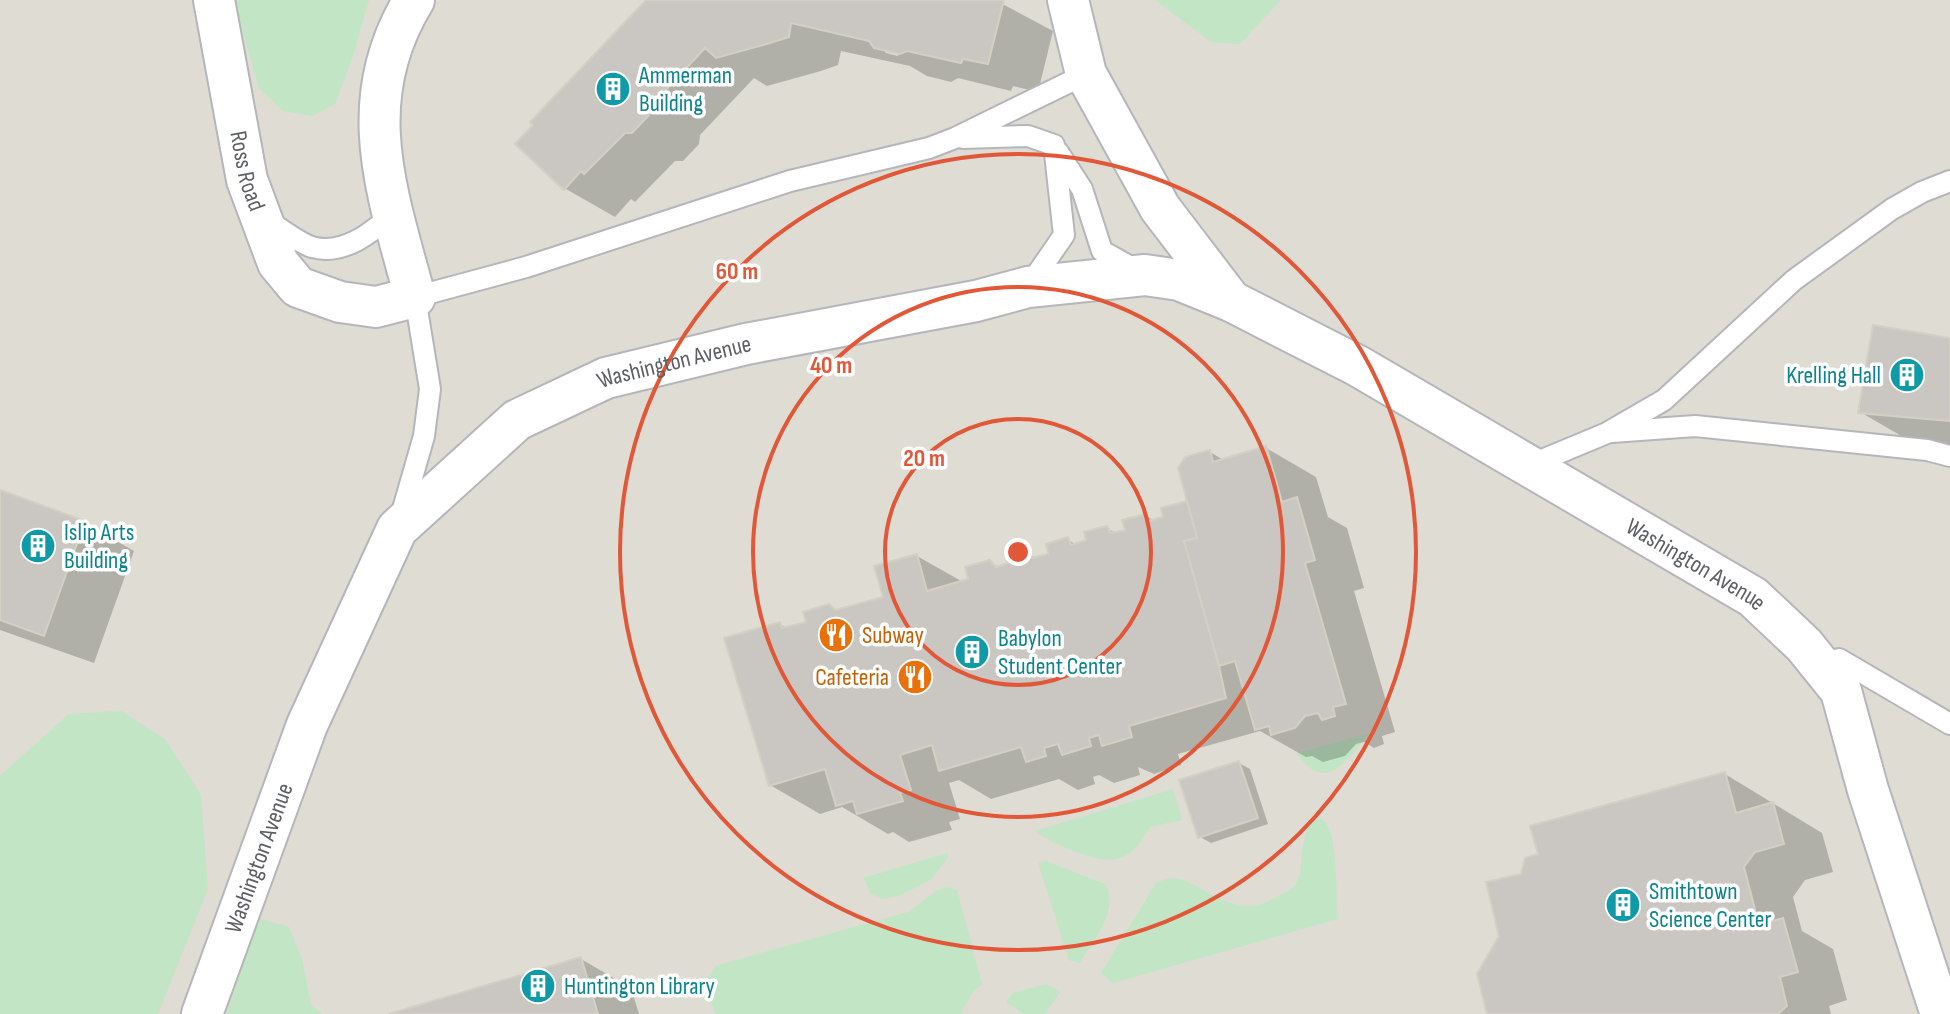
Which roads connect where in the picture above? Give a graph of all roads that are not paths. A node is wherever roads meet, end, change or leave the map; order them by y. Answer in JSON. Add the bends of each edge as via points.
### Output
{"nodes":[{"id":1,"x":214,"y":0,"type":"edge"},
{"id":2,"x":414,"y":0,"type":"edge"},
{"id":3,"x":1068,"y":0,"type":"edge"},
{"id":4,"x":1086,"y":74,"type":"junction"},
{"id":5,"x":955,"y":138,"type":"junction"},
{"id":6,"x":1054,"y":145,"type":"junction"},
{"id":7,"x":1950,"y":181,"type":"edge"},
{"id":8,"x":393,"y":214,"type":"junction"},
{"id":9,"x":258,"y":215,"type":"junction"},
{"id":10,"x":1145,"y":275,"type":"junction"},
{"id":11,"x":1028,"y":287,"type":"junction"},
{"id":12,"x":415,"y":297,"type":"junction"},
{"id":13,"x":1231,"y":301,"type":"junction"},
{"id":14,"x":1607,"y":433,"type":"junction"},
{"id":15,"x":1950,"y":456,"type":"edge"},
{"id":16,"x":1530,"y":465,"type":"junction"},
{"id":17,"x":397,"y":529,"type":"junction"},
{"id":18,"x":1821,"y":665,"type":"junction"},
{"id":19,"x":1950,"y":724,"type":"edge"},
{"id":20,"x":202,"y":1014,"type":"edge"},
{"id":21,"x":1941,"y":1014,"type":"edge"}],
"edges":[{"from":1,"to":9,"type":"street","name":"Ross Road"},
{"from":2,"to":8,"type":"street","name":"Washington Avenue","via":[[399,25],[381,81],[378,124]]},
{"from":3,"to":4,"type":"street","name":"Washington Avenue"},
{"from":4,"to":5,"type":"lane"},
{"from":4,"to":13,"type":"street","name":"Washington Avenue","via":[[1160,208]]},
{"from":5,"to":6,"type":"lane","via":[[1028,136]]},
{"from":5,"to":12,"type":"lane","via":[[790,181],[526,267]]},
{"from":6,"to":10,"type":"lane","via":[[1082,189],[1102,251]]},
{"from":6,"to":11,"type":"lane","via":[[1064,235]]},
{"from":7,"to":14,"type":"lane","via":[[1892,209],[1794,280],[1664,400]]},
{"from":8,"to":9,"type":"lane","via":[[368,236],[345,246],[313,247]]},
{"from":8,"to":12,"type":"street","name":"Washington Avenue"},
{"from":9,"to":12,"type":"street","name":"Ross Road","via":[[278,263],[298,287],[340,302],[376,307]]},
{"from":10,"to":11,"type":"street","name":"Washington Avenue"},
{"from":10,"to":13,"type":"street","name":"Washington Avenue","via":[[1179,280]]},
{"from":11,"to":17,"type":"street","name":"Washington Avenue","via":[[606,378],[517,420]]},
{"from":12,"to":17,"type":"lane","name":"Washington Avenue","via":[[430,389],[424,436]]},
{"from":13,"to":16,"type":"street","name":"Washington Avenue","via":[[1358,366]]},
{"from":14,"to":15,"type":"lane","via":[[1695,426]]},
{"from":14,"to":16,"type":"lane"},
{"from":16,"to":18,"type":"street","name":"Washington Avenue","via":[[1753,597]]},
{"from":17,"to":20,"type":"street","name":"Washington Avenue","via":[[307,725]]},
{"from":18,"to":19,"type":"lane","via":[[1839,659]]},
{"from":18,"to":21,"type":"street","name":"Washington Avenue","via":[[1843,695],[1868,790]]}]}
